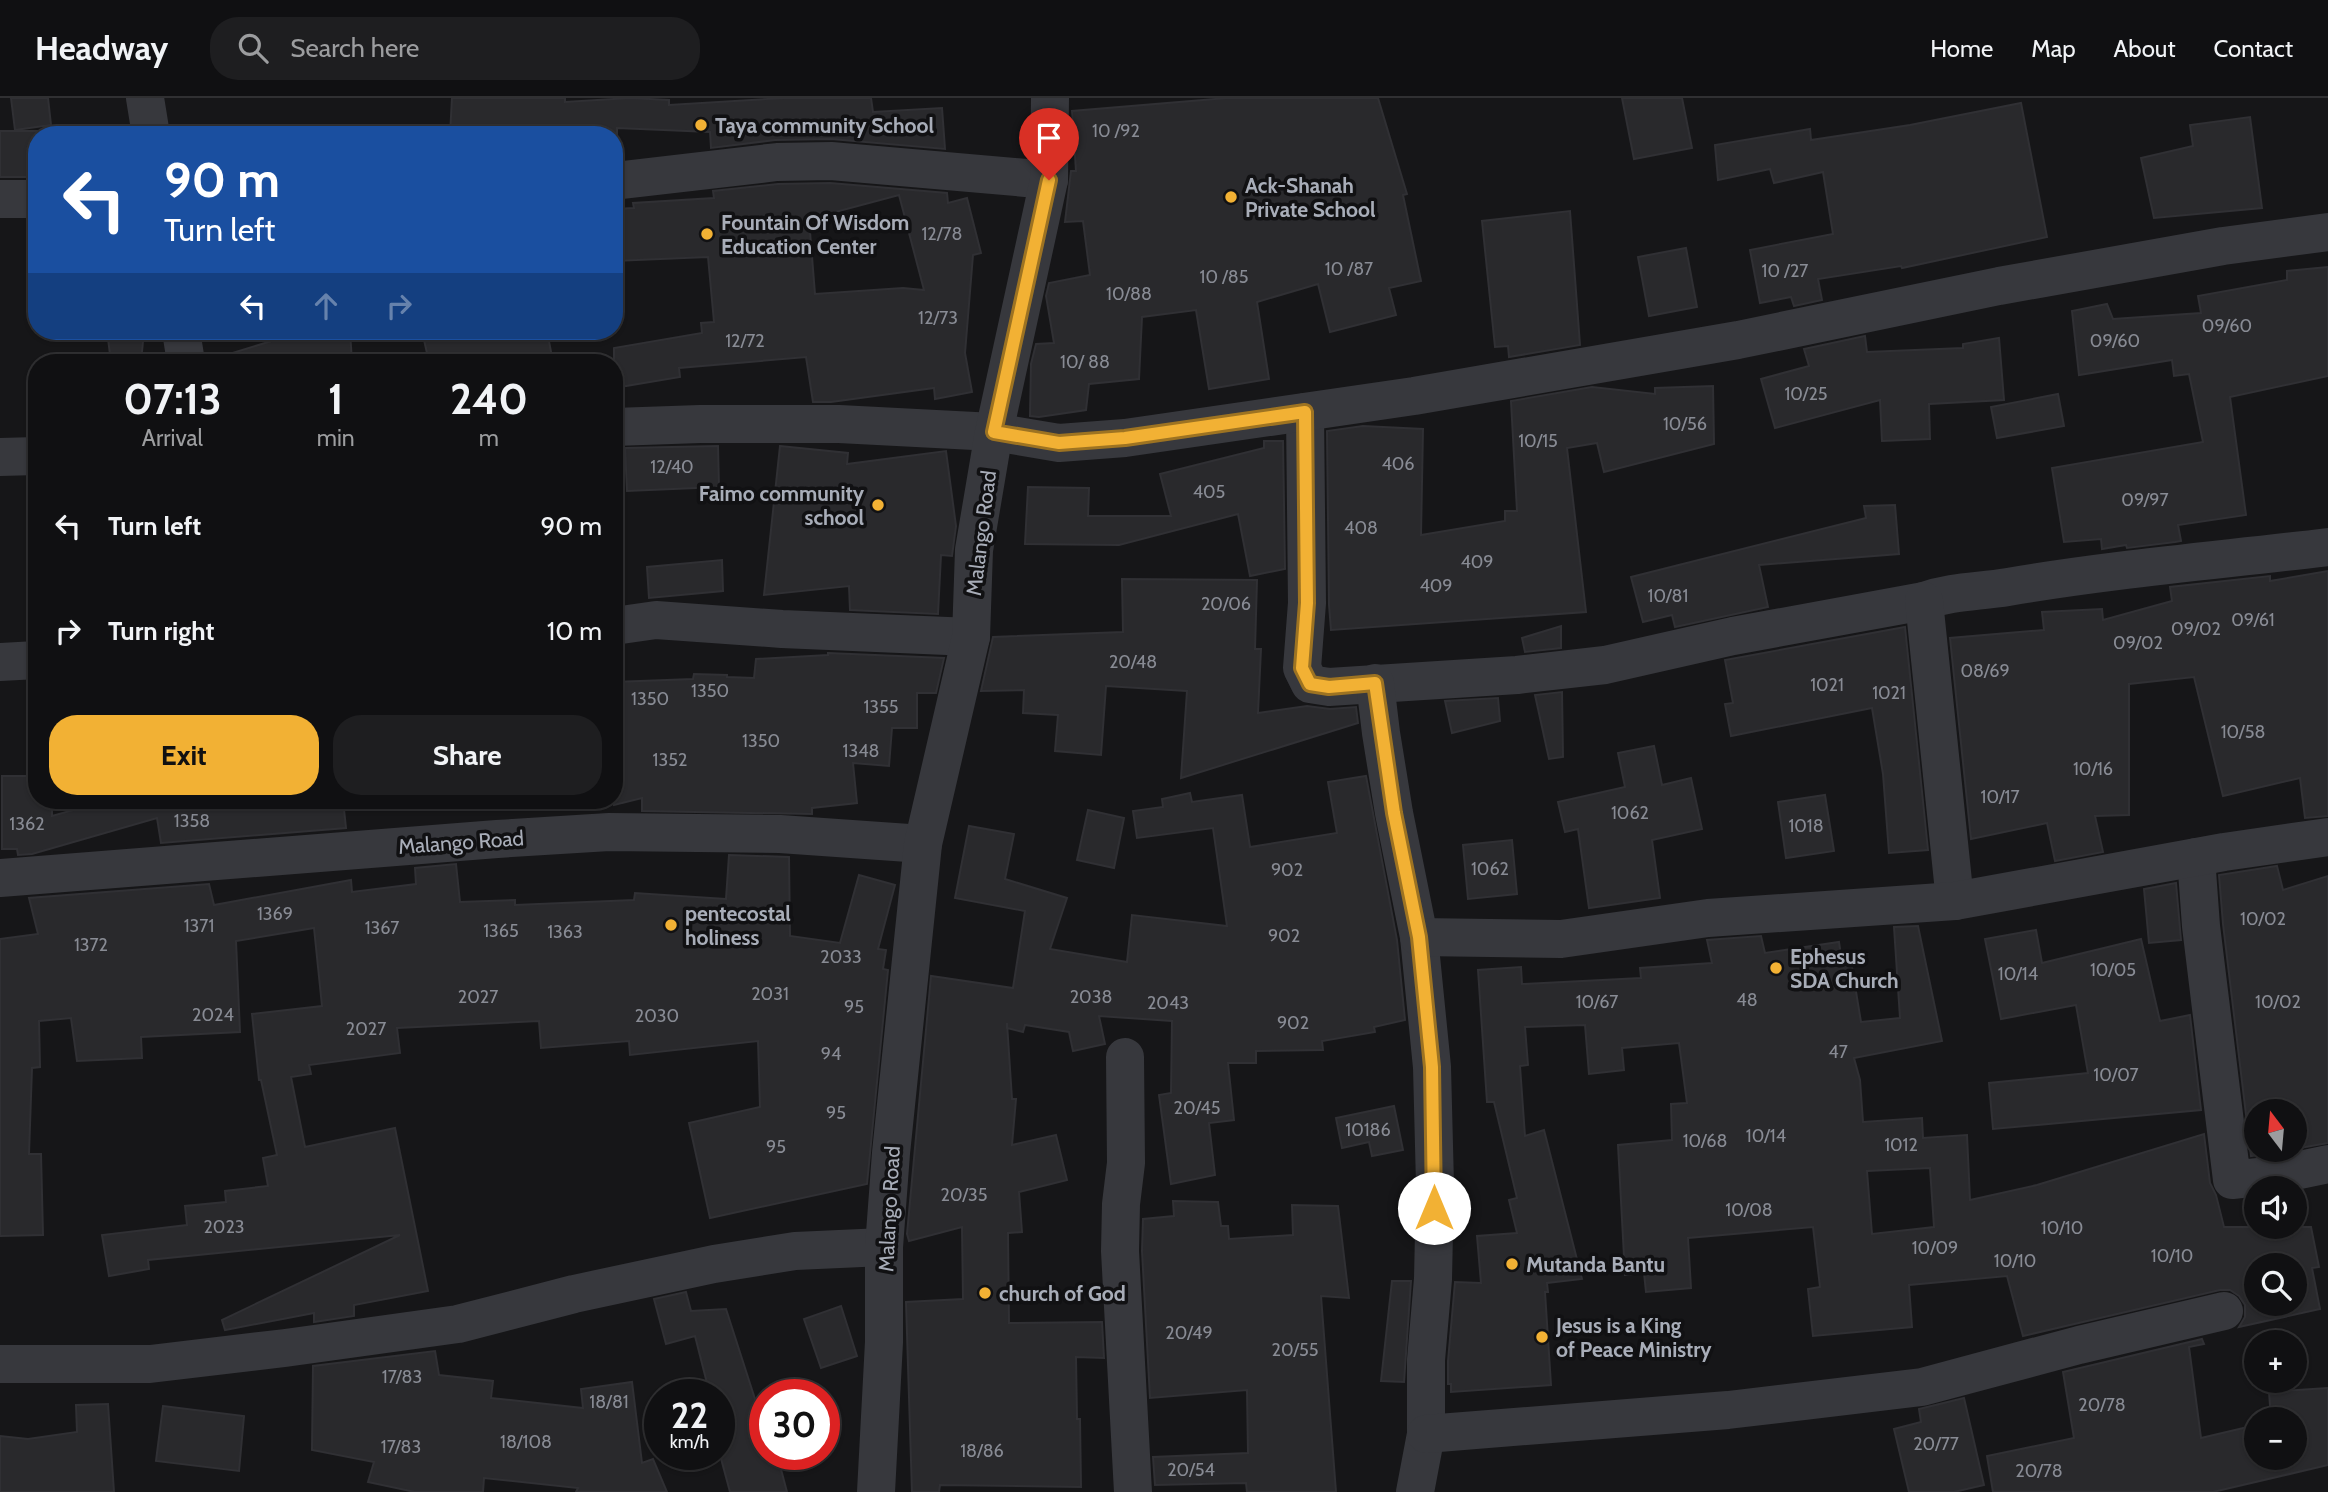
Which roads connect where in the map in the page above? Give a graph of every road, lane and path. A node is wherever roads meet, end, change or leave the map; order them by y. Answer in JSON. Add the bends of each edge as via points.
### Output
{"nodes":[{"id":1,"x":145,"y":98,"type":"edge"},
{"id":2,"x":1050,"y":98,"type":"edge"},
{"id":3,"x":150,"y":126,"type":"edge"},
{"id":4,"x":623,"y":180,"type":"edge"},
{"id":5,"x":1049,"y":180,"type":"junction"},
{"id":6,"x":0,"y":199,"type":"edge"},
{"id":7,"x":28,"y":199,"type":"edge"},
{"id":8,"x":2328,"y":232,"type":"edge"},
{"id":9,"x":1305,"y":412,"type":"junction"},
{"id":10,"x":623,"y":427,"type":"edge"},
{"id":11,"x":994,"y":432,"type":"junction"},
{"id":12,"x":28,"y":456,"type":"edge"},
{"id":13,"x":0,"y":457,"type":"edge"},
{"id":14,"x":2328,"y":547,"type":"edge"},
{"id":15,"x":1924,"y":601,"type":"junction"},
{"id":16,"x":623,"y":624,"type":"edge"},
{"id":17,"x":971,"y":637,"type":"junction"},
{"id":18,"x":28,"y":660,"type":"edge"},
{"id":19,"x":0,"y":662,"type":"edge"},
{"id":20,"x":1375,"y":683,"type":"junction"},
{"id":21,"x":2328,"y":837,"type":"edge"},
{"id":22,"x":922,"y":844,"type":"junction"},
{"id":23,"x":2196,"y":857,"type":"junction"},
{"id":24,"x":0,"y":878,"type":"edge"},
{"id":25,"x":1955,"y":901,"type":"junction"},
{"id":26,"x":1419,"y":937,"type":"junction"},
{"id":27,"x":1125,"y":1057,"type":"dead end"},
{"id":28,"x":2328,"y":1164,"type":"edge"},
{"id":29,"x":884,"y":1247,"type":"junction"},
{"id":30,"x":2224,"y":1311,"type":"dead end"},
{"id":31,"x":0,"y":1364,"type":"edge"},
{"id":32,"x":1426,"y":1434,"type":"junction"},
{"id":33,"x":876,"y":1492,"type":"edge"},
{"id":34,"x":1133,"y":1492,"type":"edge"},
{"id":35,"x":1415,"y":1492,"type":"edge"}],
"edges":[{"from":1,"to":3,"type":"street"},
{"from":2,"to":5,"type":"street","name":"Malango Road"},
{"from":4,"to":5,"type":"street","via":[[777,162],[831,161]]},
{"from":5,"to":11,"type":"street","name":"Malango Road"},
{"from":6,"to":7,"type":"street"},
{"from":8,"to":9,"type":"street","via":[[1998,286],[1738,340]]},
{"from":9,"to":11,"type":"street","via":[[1059,443]]},
{"from":9,"to":20,"type":"street","via":[[1307,603],[1302,668],[1310,684]]},
{"from":10,"to":11,"type":"street","via":[[839,424]]},
{"from":11,"to":17,"type":"street","name":"Malango Road","via":[[974,550]]},
{"from":12,"to":13,"type":"street"},
{"from":14,"to":15,"type":"street","via":[[1947,593]]},
{"from":15,"to":20,"type":"street","via":[[1605,665]]},
{"from":15,"to":25,"type":"street"},
{"from":16,"to":17,"type":"street","via":[[656,620]]},
{"from":17,"to":22,"type":"street","name":"Malango Road"},
{"from":18,"to":19,"type":"street"},
{"from":20,"to":26,"type":"street"},
{"from":21,"to":23,"type":"street"},
{"from":22,"to":24,"type":"street","name":"Malango Road","via":[[780,834],[609,832]]},
{"from":22,"to":29,"type":"street","name":"Malango Road"},
{"from":23,"to":25,"type":"street"},
{"from":23,"to":28,"type":"street","via":[[2232,1180]]},
{"from":25,"to":26,"type":"street","via":[[1708,918],[1561,939]]},
{"from":26,"to":32,"type":"street","via":[[1432,1067],[1435,1185]]},
{"from":27,"to":34,"type":"street","via":[[1126,1163],[1120,1251]]},
{"from":29,"to":31,"type":"street","via":[[795,1251],[728,1262],[458,1324],[285,1348],[150,1364]]},
{"from":29,"to":33,"type":"street","name":"Malango Road"},
{"from":30,"to":32,"type":"street","via":[[1922,1387],[1728,1410]]},
{"from":32,"to":35,"type":"street"}]}
